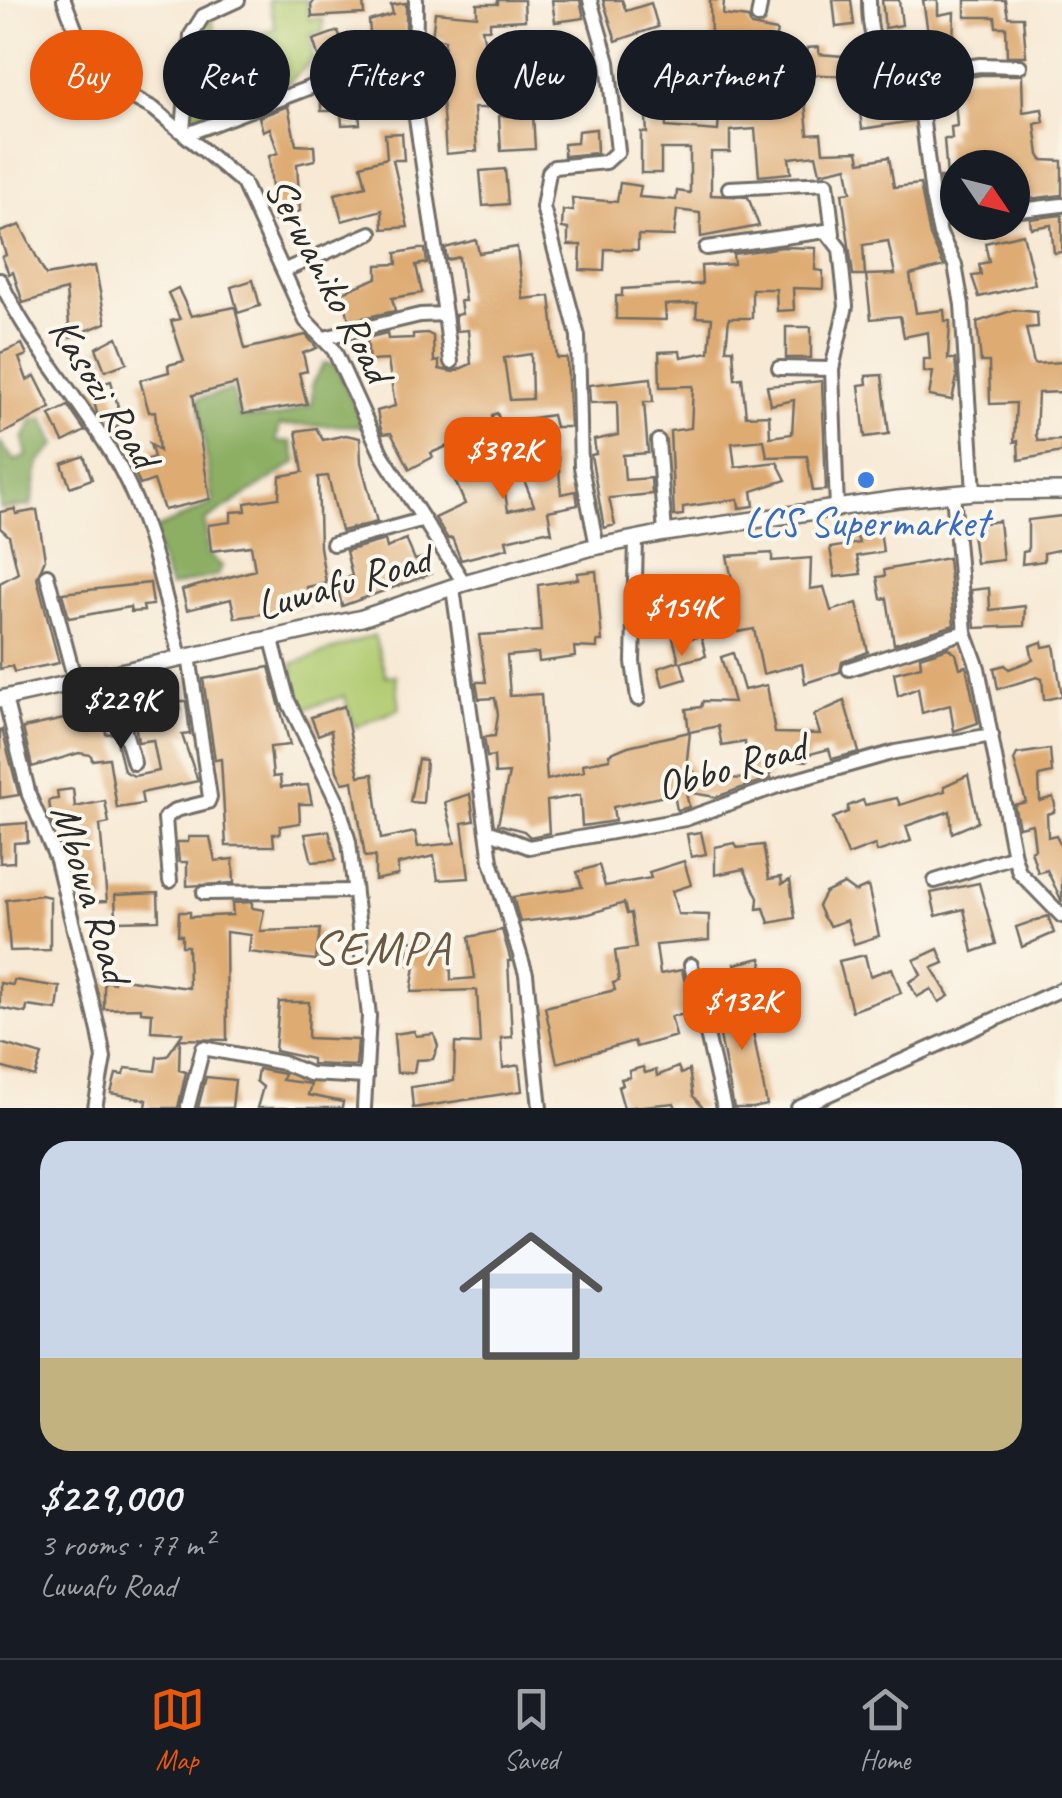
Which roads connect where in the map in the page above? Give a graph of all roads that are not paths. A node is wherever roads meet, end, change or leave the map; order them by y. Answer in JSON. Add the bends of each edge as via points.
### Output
{"nodes":[{"id":1,"x":64,"y":0,"type":"edge"},
{"id":2,"x":238,"y":0,"type":"edge"},
{"id":3,"x":416,"y":0,"type":"edge"},
{"id":4,"x":590,"y":0,"type":"edge"},
{"id":5,"x":760,"y":0,"type":"edge"},
{"id":6,"x":870,"y":0,"type":"edge"},
{"id":7,"x":758,"y":17,"type":"dead end"},
{"id":8,"x":871,"y":30,"type":"edge"},
{"id":9,"x":974,"y":65,"type":"edge"},
{"id":10,"x":1020,"y":66,"type":"dead end"},
{"id":11,"x":310,"y":88,"type":"edge"},
{"id":12,"x":923,"y":120,"type":"edge"},
{"id":13,"x":185,"y":133,"type":"junction"},
{"id":14,"x":729,"y":188,"type":"dead end"},
{"id":15,"x":1062,"y":204,"type":"edge"},
{"id":16,"x":1030,"y":208,"type":"edge"},
{"id":17,"x":940,"y":219,"type":"edge"},
{"id":18,"x":937,"y":220,"type":"junction"},
{"id":19,"x":371,"y":232,"type":"dead end"},
{"id":20,"x":833,"y":234,"type":"junction"},
{"id":21,"x":706,"y":248,"type":"dead end"},
{"id":22,"x":285,"y":270,"type":"junction"},
{"id":23,"x":0,"y":280,"type":"edge"},
{"id":24,"x":445,"y":314,"type":"junction"},
{"id":25,"x":324,"y":338,"type":"junction"},
{"id":26,"x":451,"y":362,"type":"dead end"},
{"id":27,"x":779,"y":368,"type":"dead end"},
{"id":28,"x":832,"y":369,"type":"junction"},
{"id":29,"x":658,"y":442,"type":"dead end"},
{"id":30,"x":1062,"y":491,"type":"edge"},
{"id":31,"x":974,"y":492,"type":"junction"},
{"id":32,"x":953,"y":494,"type":"junction"},
{"id":33,"x":837,"y":510,"type":"junction"},
{"id":34,"x":421,"y":520,"type":"junction"},
{"id":35,"x":665,"y":533,"type":"junction"},
{"id":36,"x":636,"y":539,"type":"junction"},
{"id":37,"x":333,"y":544,"type":"dead end"},
{"id":38,"x":597,"y":546,"type":"junction"},
{"id":39,"x":47,"y":575,"type":"dead end"},
{"id":40,"x":459,"y":585,"type":"junction"},
{"id":41,"x":965,"y":632,"type":"junction"},
{"id":42,"x":272,"y":640,"type":"junction"},
{"id":43,"x":184,"y":656,"type":"junction"},
{"id":44,"x":849,"y":669,"type":"dead end"},
{"id":45,"x":108,"y":673,"type":"junction"},
{"id":46,"x":75,"y":681,"type":"junction"},
{"id":47,"x":2,"y":698,"type":"edge"},
{"id":48,"x":638,"y":699,"type":"dead end"},
{"id":49,"x":992,"y":735,"type":"junction"},
{"id":50,"x":134,"y":763,"type":"dead end"},
{"id":51,"x":490,"y":832,"type":"junction"},
{"id":52,"x":1014,"y":856,"type":"junction"},
{"id":53,"x":934,"y":881,"type":"dead end"},
{"id":54,"x":170,"y":882,"type":"dead end"},
{"id":55,"x":354,"y":892,"type":"junction"},
{"id":56,"x":204,"y":893,"type":"dead end"},
{"id":57,"x":1062,"y":916,"type":"edge"},
{"id":58,"x":691,"y":964,"type":"dead end"},
{"id":59,"x":1062,"y":988,"type":"edge"},
{"id":60,"x":366,"y":1077,"type":"junction"},
{"id":61,"x":188,"y":1106,"type":"dead end"},
{"id":62,"x":95,"y":1108,"type":"edge"},
{"id":63,"x":364,"y":1108,"type":"edge"},
{"id":64,"x":540,"y":1108,"type":"edge"},
{"id":65,"x":724,"y":1108,"type":"edge"},
{"id":66,"x":798,"y":1108,"type":"edge"}],
"edges":[{"from":1,"to":13,"type":"street","name":"Serwaniko Road","via":[[88,65],[101,80]]},
{"from":2,"to":13,"type":"street","via":[[203,16],[191,35]]},
{"from":3,"to":24,"type":"street","via":[[415,112]]},
{"from":4,"to":38,"type":"street","via":[[608,62],[618,151],[606,162],[554,167],[543,207],[578,336],[580,450]]},
{"from":5,"to":7,"type":"street"},
{"from":6,"to":8,"type":"street"},
{"from":9,"to":10,"type":"street"},
{"from":11,"to":13,"type":"street"},
{"from":12,"to":18,"type":"street"},
{"from":13,"to":22,"type":"street","name":"Serwaniko Road","via":[[243,182]]},
{"from":14,"to":20,"type":"street","via":[[827,183]]},
{"from":15,"to":16,"type":"street"},
{"from":17,"to":18,"type":"street"},
{"from":18,"to":31,"type":"street","via":[[962,305]]},
{"from":19,"to":22,"type":"street"},
{"from":20,"to":21,"type":"street"},
{"from":20,"to":28,"type":"street","via":[[846,306]]},
{"from":22,"to":25,"type":"street","name":"Serwaniko Road","via":[[306,321]]},
{"from":23,"to":43,"type":"street","name":"Kasozi Road","via":[[124,476]]},
{"from":24,"to":25,"type":"street"},
{"from":24,"to":26,"type":"street"},
{"from":25,"to":34,"type":"street","name":"Serwaniko Road"},
{"from":27,"to":28,"type":"street"},
{"from":28,"to":33,"type":"street"},
{"from":29,"to":35,"type":"street"},
{"from":30,"to":31,"type":"street","name":"Luwafu Road"},
{"from":31,"to":32,"type":"street","name":"Luwafu Road"},
{"from":32,"to":33,"type":"street","name":"Luwafu Road"},
{"from":32,"to":41,"type":"street"},
{"from":33,"to":35,"type":"street","name":"Luwafu Road"},
{"from":34,"to":37,"type":"street"},
{"from":34,"to":40,"type":"street","name":"Serwaniko Road"},
{"from":35,"to":36,"type":"street","name":"Luwafu Road"},
{"from":36,"to":38,"type":"street","name":"Luwafu Road"},
{"from":36,"to":48,"type":"street"},
{"from":38,"to":40,"type":"street","name":"Luwafu Road"},
{"from":39,"to":46,"type":"street"},
{"from":40,"to":42,"type":"street","name":"Luwafu Road"},
{"from":40,"to":51,"type":"street"},
{"from":41,"to":44,"type":"street"},
{"from":41,"to":49,"type":"street"},
{"from":42,"to":43,"type":"street","name":"Luwafu Road"},
{"from":42,"to":55,"type":"street","via":[[288,701],[338,803]]},
{"from":43,"to":45,"type":"street","name":"Luwafu Road"},
{"from":43,"to":54,"type":"street","name":"Kasozi Road","via":[[210,797],[165,818]]},
{"from":45,"to":46,"type":"street","name":"Luwafu Road"},
{"from":45,"to":50,"type":"street"},
{"from":46,"to":47,"type":"street","name":"Luwafu Road"},
{"from":47,"to":62,"type":"street","name":"Mbowa Road","via":[[29,795],[57,860],[98,1031],[104,1058]]},
{"from":49,"to":51,"type":"street","name":"Obbo Road","via":[[895,752],[686,819],[529,847]]},
{"from":49,"to":52,"type":"street"},
{"from":51,"to":64,"type":"street","via":[[497,886],[526,974]]},
{"from":52,"to":53,"type":"street"},
{"from":52,"to":57,"type":"street","via":[[1019,872]]},
{"from":55,"to":56,"type":"street"},
{"from":55,"to":60,"type":"street","via":[[369,1008]]},
{"from":58,"to":65,"type":"street"},
{"from":59,"to":66,"type":"street"},
{"from":60,"to":61,"type":"street","via":[[310,1074],[203,1048]]},
{"from":60,"to":63,"type":"street"}]}
